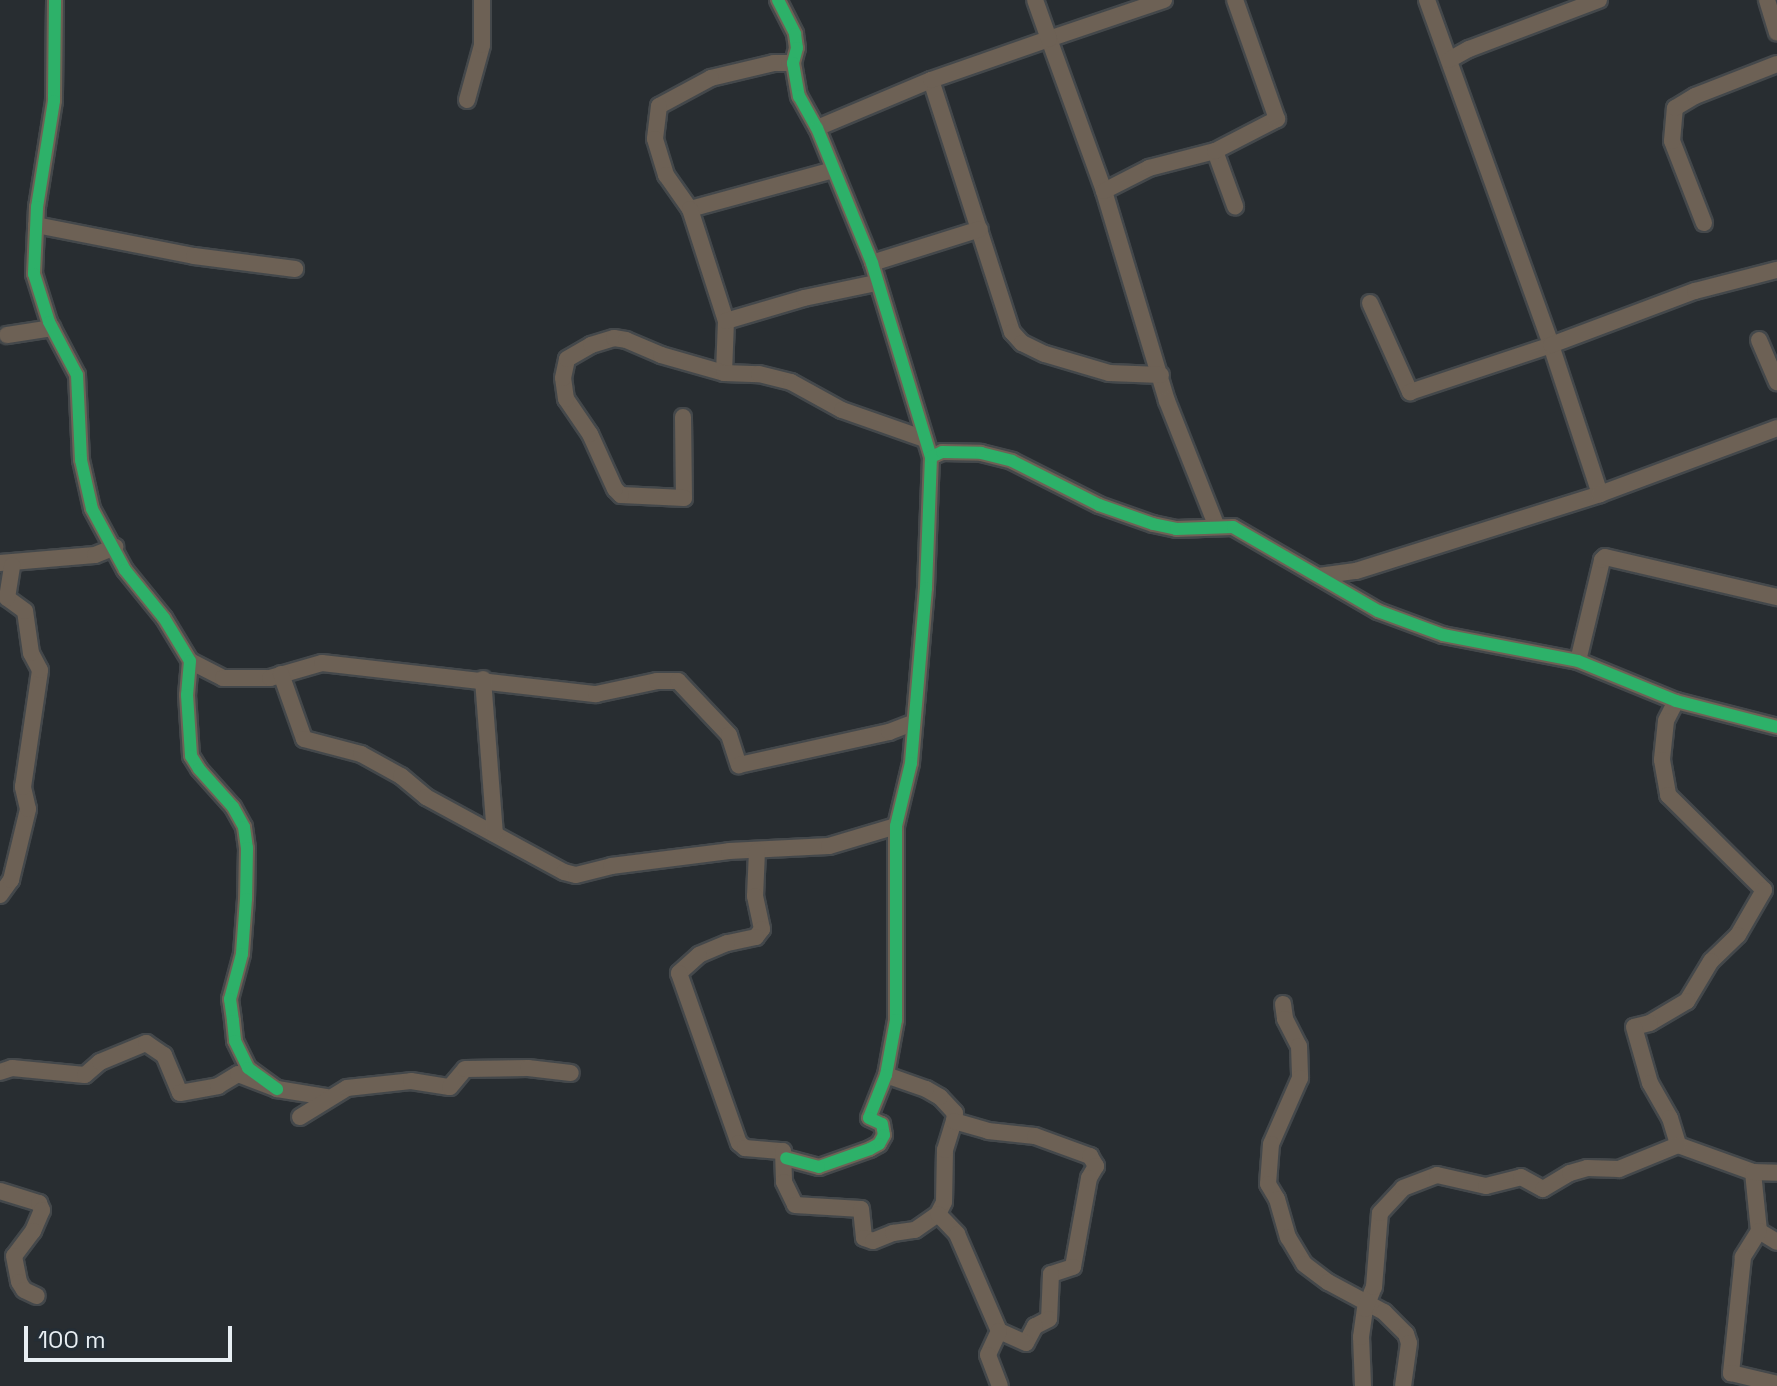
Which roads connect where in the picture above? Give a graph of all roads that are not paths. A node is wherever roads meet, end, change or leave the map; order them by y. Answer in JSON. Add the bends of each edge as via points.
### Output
{"nodes":[{"id":1,"x":55,"y":0,"type":"edge"},
{"id":2,"x":482,"y":0,"type":"edge"},
{"id":3,"x":778,"y":0,"type":"edge"},
{"id":4,"x":1035,"y":0,"type":"edge"},
{"id":5,"x":1164,"y":0,"type":"edge"},
{"id":6,"x":1235,"y":0,"type":"edge"},
{"id":7,"x":1427,"y":0,"type":"edge"},
{"id":8,"x":1599,"y":0,"type":"edge"},
{"id":9,"x":1767,"y":0,"type":"edge"},
{"id":10,"x":1777,"y":33,"type":"edge"},
{"id":11,"x":1049,"y":39,"type":"junction"},
{"id":12,"x":1449,"y":60,"type":"junction"},
{"id":13,"x":793,"y":63,"type":"junction"},
{"id":14,"x":1777,"y":64,"type":"edge"},
{"id":15,"x":931,"y":80,"type":"junction"},
{"id":16,"x":467,"y":100,"type":"dead end"},
{"id":17,"x":817,"y":128,"type":"junction"},
{"id":18,"x":1215,"y":151,"type":"junction"},
{"id":19,"x":834,"y":170,"type":"junction"},
{"id":20,"x":1104,"y":191,"type":"junction"},
{"id":21,"x":1235,"y":206,"type":"dead end"},
{"id":22,"x":690,"y":209,"type":"junction"},
{"id":23,"x":1704,"y":223,"type":"dead end"},
{"id":24,"x":36,"y":225,"type":"junction"},
{"id":25,"x":980,"y":229,"type":"junction"},
{"id":26,"x":872,"y":263,"type":"junction"},
{"id":27,"x":295,"y":269,"type":"dead end"},
{"id":28,"x":1777,"y":270,"type":"edge"},
{"id":29,"x":876,"y":283,"type":"junction"},
{"id":30,"x":1370,"y":303,"type":"dead end"},
{"id":31,"x":726,"y":321,"type":"junction"},
{"id":32,"x":52,"y":328,"type":"junction"},
{"id":33,"x":7,"y":335,"type":"dead end"},
{"id":34,"x":1759,"y":340,"type":"dead end"},
{"id":35,"x":1551,"y":345,"type":"junction"},
{"id":36,"x":724,"y":373,"type":"junction"},
{"id":37,"x":1161,"y":375,"type":"junction"},
{"id":38,"x":1777,"y":382,"type":"edge"},
{"id":39,"x":683,"y":417,"type":"dead end"},
{"id":40,"x":1777,"y":428,"type":"edge"},
{"id":41,"x":925,"y":439,"type":"junction"},
{"id":42,"x":931,"y":457,"type":"junction"},
{"id":43,"x":1600,"y":494,"type":"junction"},
{"id":44,"x":1216,"y":525,"type":"junction"},
{"id":45,"x":115,"y":547,"type":"junction"},
{"id":46,"x":6,"y":564,"type":"edge"},
{"id":47,"x":1319,"y":576,"type":"junction"},
{"id":48,"x":1777,"y":597,"type":"edge"},
{"id":49,"x":190,"y":661,"type":"junction"},
{"id":50,"x":1578,"y":661,"type":"junction"},
{"id":51,"x":281,"y":674,"type":"junction"},
{"id":52,"x":483,"y":679,"type":"junction"},
{"id":53,"x":1676,"y":701,"type":"junction"},
{"id":54,"x":912,"y":723,"type":"junction"},
{"id":55,"x":1777,"y":727,"type":"edge"},
{"id":56,"x":896,"y":826,"type":"junction"},
{"id":57,"x":495,"y":834,"type":"junction"},
{"id":58,"x":757,"y":851,"type":"junction"},
{"id":59,"x":0,"y":895,"type":"edge"},
{"id":60,"x":1283,"y":1004,"type":"dead end"},
{"id":61,"x":0,"y":1072,"type":"edge"},
{"id":62,"x":571,"y":1073,"type":"dead end"},
{"id":63,"x":886,"y":1075,"type":"junction"},
{"id":64,"x":277,"y":1089,"type":"junction"},
{"id":65,"x":327,"y":1097,"type":"junction"},
{"id":66,"x":300,"y":1117,"type":"dead end"},
{"id":67,"x":954,"y":1121,"type":"junction"},
{"id":68,"x":1678,"y":1145,"type":"junction"},
{"id":69,"x":786,"y":1158,"type":"junction"},
{"id":70,"x":1753,"y":1172,"type":"junction"},
{"id":71,"x":1777,"y":1173,"type":"edge"},
{"id":72,"x":0,"y":1191,"type":"edge"},
{"id":73,"x":938,"y":1214,"type":"junction"},
{"id":74,"x":1759,"y":1231,"type":"junction"},
{"id":75,"x":1777,"y":1242,"type":"edge"},
{"id":76,"x":37,"y":1296,"type":"dead end"},
{"id":77,"x":1370,"y":1303,"type":"junction"},
{"id":78,"x":999,"y":1331,"type":"junction"},
{"id":79,"x":1777,"y":1384,"type":"edge"},
{"id":80,"x":1000,"y":1386,"type":"edge"},
{"id":81,"x":1363,"y":1386,"type":"edge"},
{"id":82,"x":1403,"y":1386,"type":"edge"}],
"edges":[{"from":1,"to":24,"type":"street","via":[[54,101]]},
{"from":2,"to":16,"type":"street","via":[[482,45]]},
{"from":3,"to":13,"type":"street","via":[[795,34]]},
{"from":4,"to":11,"type":"street"},
{"from":5,"to":11,"type":"street"},
{"from":6,"to":18,"type":"street","via":[[1277,119]]},
{"from":7,"to":12,"type":"street"},
{"from":8,"to":12,"type":"street"},
{"from":9,"to":10,"type":"street"},
{"from":11,"to":15,"type":"street"},
{"from":11,"to":20,"type":"street"},
{"from":12,"to":35,"type":"street"},
{"from":13,"to":17,"type":"street","via":[[799,96]]},
{"from":13,"to":22,"type":"street","via":[[711,78],[659,106],[655,139],[666,175]]},
{"from":14,"to":23,"type":"street","via":[[1675,108],[1672,141]]},
{"from":15,"to":17,"type":"street"},
{"from":15,"to":25,"type":"street"},
{"from":17,"to":19,"type":"street"},
{"from":18,"to":20,"type":"street","via":[[1149,168]]},
{"from":18,"to":21,"type":"street"},
{"from":19,"to":22,"type":"street"},
{"from":19,"to":26,"type":"street"},
{"from":20,"to":37,"type":"street"},
{"from":22,"to":31,"type":"street"},
{"from":24,"to":27,"type":"street","via":[[194,256]]},
{"from":24,"to":32,"type":"street","via":[[34,274]]},
{"from":25,"to":26,"type":"street"},
{"from":25,"to":37,"type":"street","via":[[1012,332],[1022,343],[1109,373]]},
{"from":26,"to":29,"type":"street"},
{"from":28,"to":35,"type":"street","via":[[1695,291]]},
{"from":29,"to":31,"type":"street"},
{"from":29,"to":41,"type":"street"},
{"from":30,"to":35,"type":"street","via":[[1410,392]]},
{"from":31,"to":36,"type":"street"},
{"from":32,"to":33,"type":"street"},
{"from":32,"to":45,"type":"street","via":[[77,375],[76,408],[92,509]]},
{"from":34,"to":38,"type":"street"},
{"from":35,"to":43,"type":"street"},
{"from":36,"to":39,"type":"street","via":[[614,338],[567,359],[566,399],[621,495],[684,498]]},
{"from":36,"to":41,"type":"street","via":[[791,382],[842,410]]},
{"from":37,"to":44,"type":"street"},
{"from":40,"to":43,"type":"street"},
{"from":41,"to":42,"type":"street"},
{"from":42,"to":44,"type":"street","via":[[942,452],[981,453],[1012,461],[1099,505],[1153,524],[1176,529]]},
{"from":42,"to":54,"type":"street","via":[[926,588]]},
{"from":43,"to":47,"type":"street","via":[[1356,571]]},
{"from":44,"to":47,"type":"street","via":[[1233,527]]},
{"from":45,"to":46,"type":"street","via":[[95,555]]},
{"from":45,"to":49,"type":"street","via":[[125,570]]},
{"from":46,"to":59,"type":"street","via":[[7,598],[25,611],[31,653],[40,670],[24,778],[28,809],[11,880]]},
{"from":47,"to":50,"type":"street","via":[[1378,611],[1443,635]]},
{"from":48,"to":50,"type":"street","via":[[1605,557]]},
{"from":49,"to":51,"type":"street","via":[[223,678]]},
{"from":49,"to":64,"type":"street","via":[[191,756],[233,807],[247,848],[242,954],[230,999],[235,1041],[248,1068]]},
{"from":50,"to":53,"type":"street"},
{"from":51,"to":52,"type":"street","via":[[322,663]]},
{"from":51,"to":57,"type":"street","via":[[304,739],[361,754]]},
{"from":52,"to":54,"type":"street","via":[[596,694],[678,681],[729,735],[739,765]]},
{"from":52,"to":57,"type":"street"},
{"from":53,"to":55,"type":"street"},
{"from":53,"to":68,"type":"street","via":[[1666,721],[1662,760],[1668,795],[1764,890],[1738,935],[1711,961],[1687,1001],[1634,1027],[1650,1083]]},
{"from":54,"to":56,"type":"street","via":[[911,763]]},
{"from":56,"to":58,"type":"street","via":[[829,846]]},
{"from":56,"to":63,"type":"street","via":[[896,1020]]},
{"from":57,"to":58,"type":"street","via":[[576,875],[611,866]]},
{"from":58,"to":69,"type":"street","via":[[755,896],[762,929],[756,937],[699,955],[679,973],[739,1143],[783,1151]]},
{"from":60,"to":77,"type":"street","via":[[1299,1046],[1300,1078],[1271,1144],[1268,1184],[1304,1264]]},
{"from":61,"to":64,"type":"street","via":[[12,1068],[85,1075],[100,1062],[146,1043],[164,1055],[180,1093],[218,1086],[238,1074]]},
{"from":62,"to":65,"type":"street","via":[[465,1069],[450,1087],[411,1081],[347,1088]]},
{"from":63,"to":67,"type":"street","via":[[940,1097],[955,1113]]},
{"from":63,"to":69,"type":"street","via":[[869,1118],[882,1124],[879,1144],[819,1167]]},
{"from":64,"to":65,"type":"street"},
{"from":65,"to":66,"type":"street"},
{"from":67,"to":73,"type":"street"},
{"from":67,"to":78,"type":"street","via":[[1035,1136],[1090,1156],[1096,1166],[1089,1178],[1073,1267],[1051,1274],[1049,1319],[1035,1326],[1026,1343]]},
{"from":68,"to":70,"type":"street"},
{"from":68,"to":77,"type":"street","via":[[1619,1169],[1570,1173],[1543,1189],[1521,1177],[1486,1186],[1437,1175],[1403,1188],[1380,1213]]},
{"from":69,"to":73,"type":"street","via":[[784,1182],[795,1205],[861,1209],[864,1238],[873,1241],[915,1230]]},
{"from":70,"to":71,"type":"street"},
{"from":70,"to":74,"type":"street"},
{"from":72,"to":76,"type":"street","via":[[39,1203],[42,1210],[14,1256],[19,1282]]},
{"from":73,"to":78,"type":"street","via":[[957,1234]]},
{"from":74,"to":75,"type":"street"},
{"from":74,"to":79,"type":"street","via":[[1743,1257],[1731,1373]]},
{"from":77,"to":81,"type":"street","via":[[1361,1337]]},
{"from":77,"to":82,"type":"street","via":[[1406,1334]]},
{"from":78,"to":80,"type":"street","via":[[988,1355]]}]}
